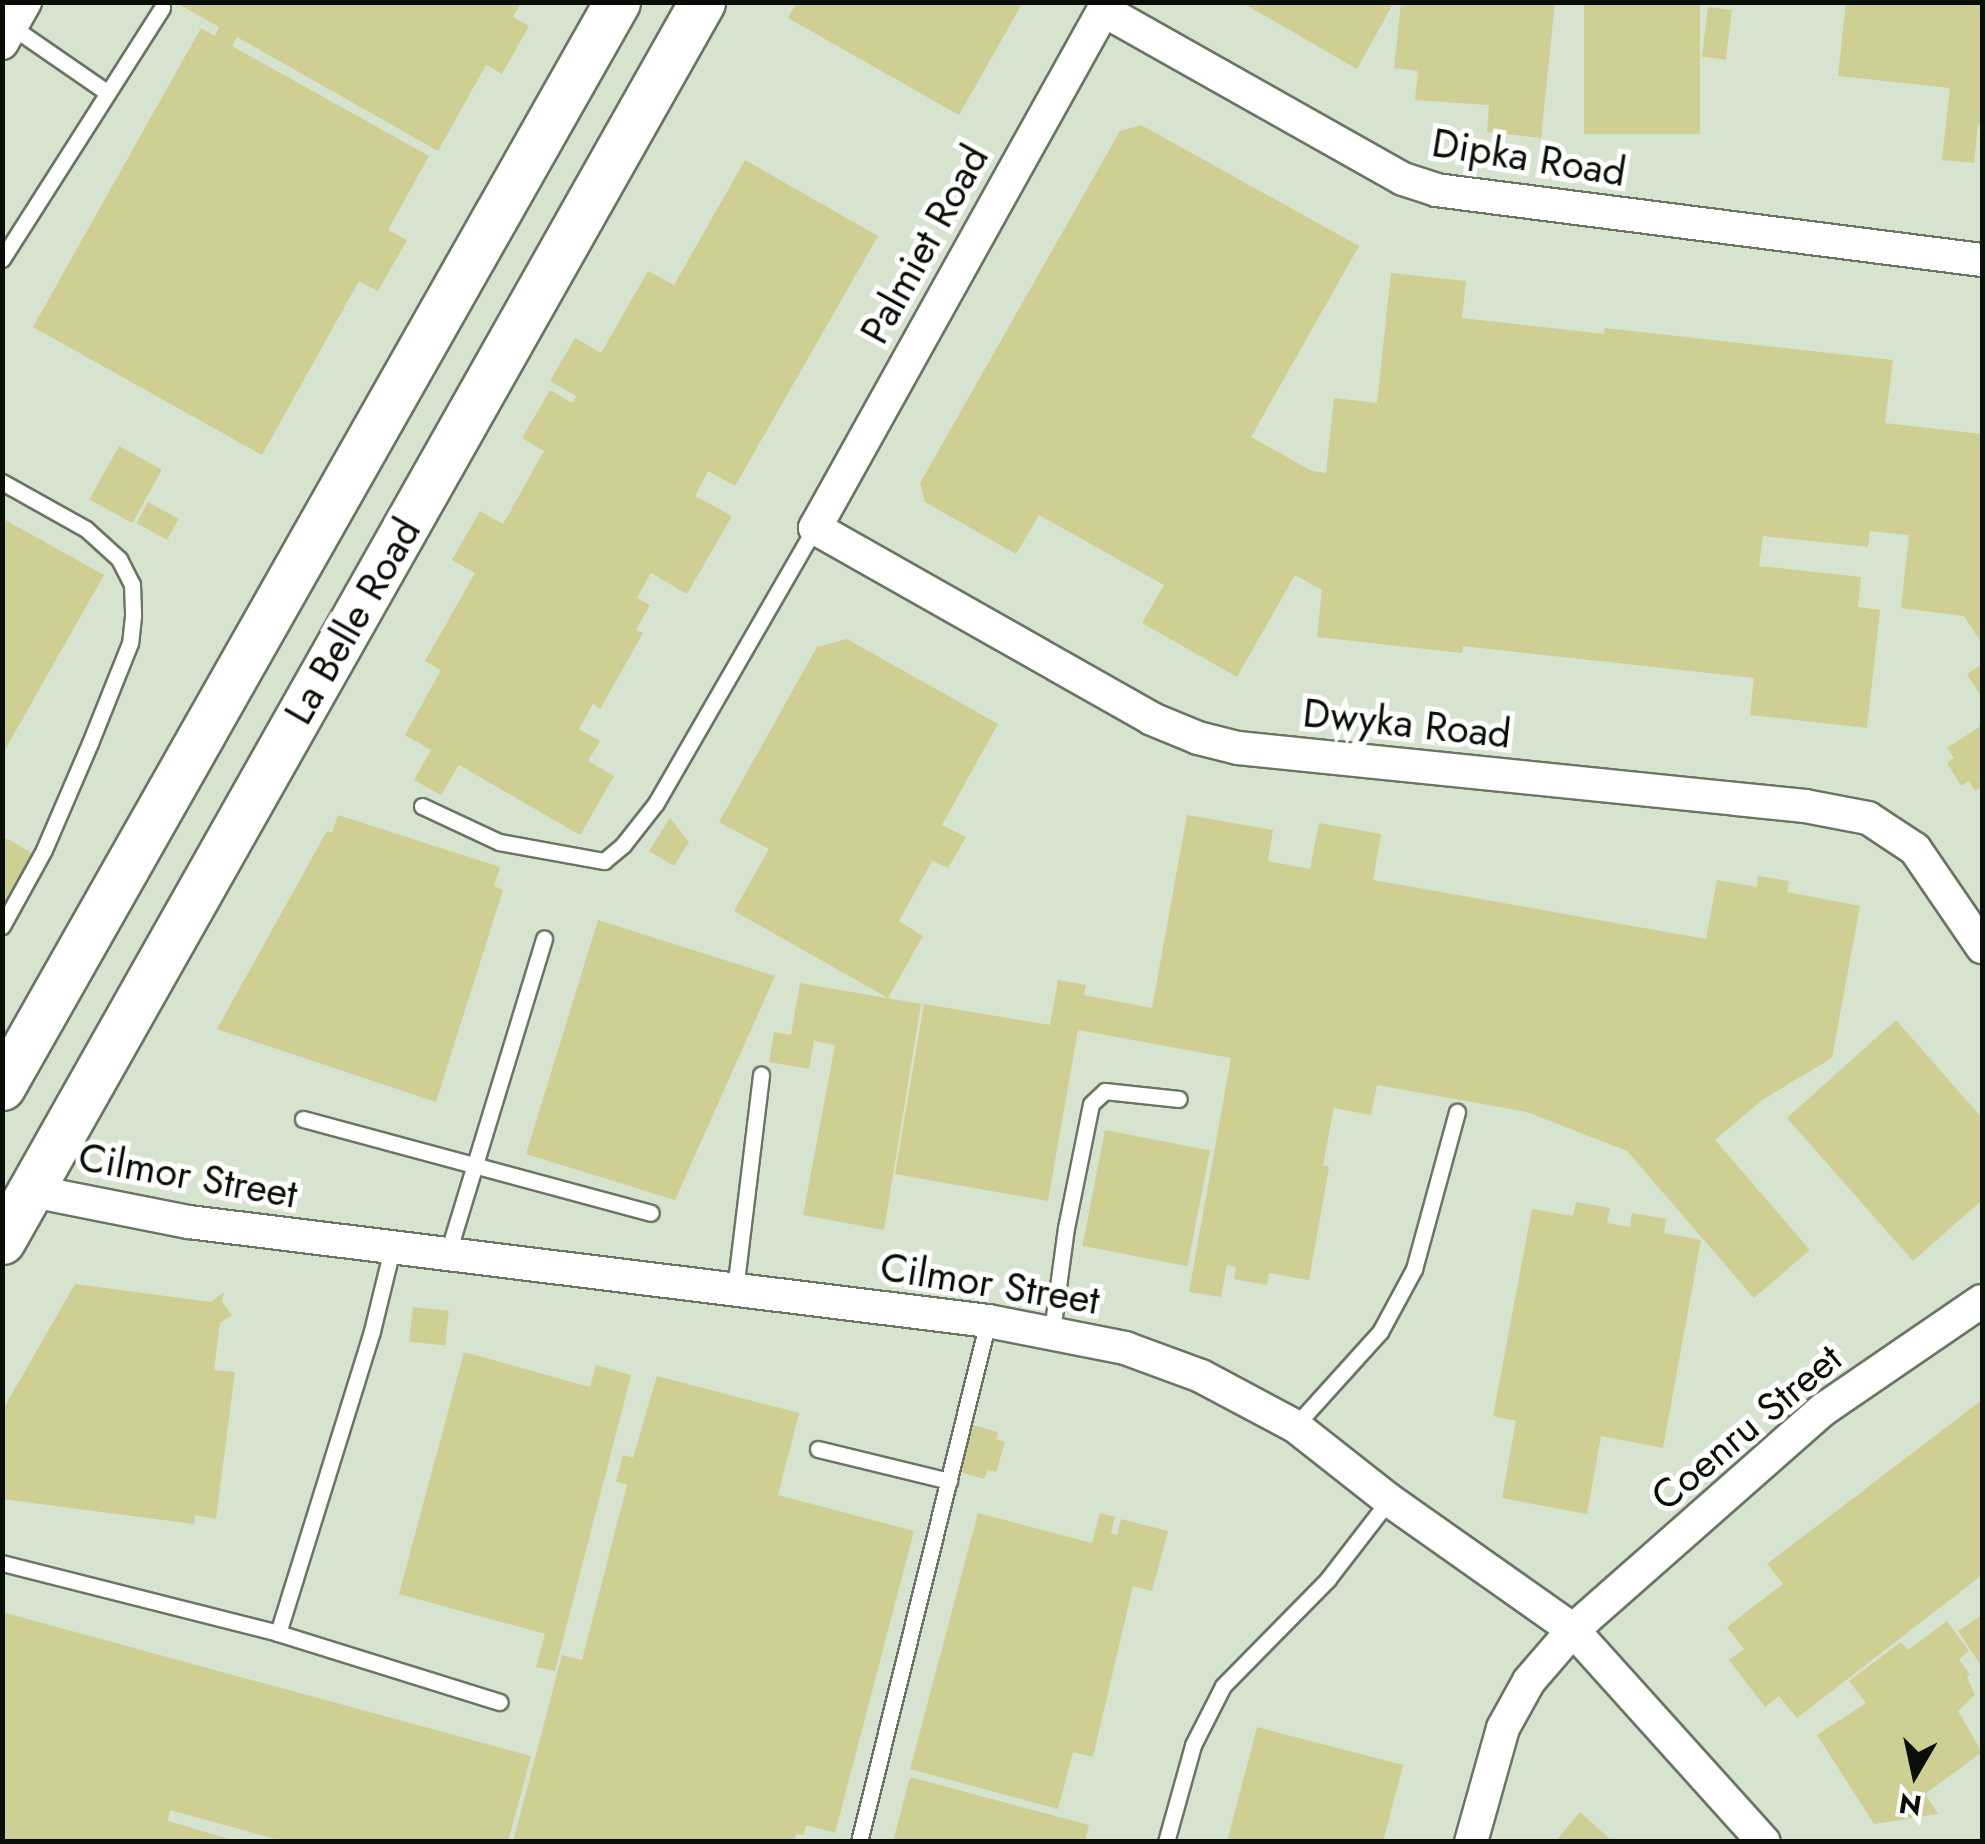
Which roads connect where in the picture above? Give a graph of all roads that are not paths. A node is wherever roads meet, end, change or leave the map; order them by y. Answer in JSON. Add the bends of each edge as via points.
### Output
{"nodes":[{"id":1,"x":617,"y":2,"type":"edge"},
{"id":2,"x":702,"y":2,"type":"edge"},
{"id":3,"x":1105,"y":6,"type":"edge"},
{"id":4,"x":162,"y":8,"type":"dead end"},
{"id":5,"x":10,"y":23,"type":"edge"},
{"id":6,"x":108,"y":93,"type":"junction"},
{"id":7,"x":2,"y":259,"type":"edge"},
{"id":8,"x":1982,"y":260,"type":"edge"},
{"id":9,"x":2,"y":482,"type":"edge"},
{"id":10,"x":815,"y":528,"type":"junction"},
{"id":11,"x":422,"y":806,"type":"dead end"},
{"id":12,"x":2,"y":926,"type":"edge"},
{"id":13,"x":544,"y":938,"type":"dead end"},
{"id":14,"x":1982,"y":947,"type":"edge"},
{"id":15,"x":761,"y":1075,"type":"dead end"},
{"id":16,"x":2,"y":1087,"type":"edge"},
{"id":17,"x":1179,"y":1099,"type":"dead end"},
{"id":18,"x":1457,"y":1112,"type":"dead end"},
{"id":19,"x":303,"y":1119,"type":"dead end"},
{"id":20,"x":473,"y":1164,"type":"junction"},
{"id":21,"x":32,"y":1190,"type":"junction"},
{"id":22,"x":651,"y":1213,"type":"dead end"},
{"id":23,"x":2,"y":1240,"type":"edge"},
{"id":24,"x":392,"y":1250,"type":"junction"},
{"id":25,"x":447,"y":1256,"type":"junction"},
{"id":26,"x":736,"y":1290,"type":"junction"},
{"id":27,"x":1982,"y":1302,"type":"edge"},
{"id":28,"x":988,"y":1320,"type":"junction"},
{"id":29,"x":1052,"y":1331,"type":"junction"},
{"id":30,"x":1294,"y":1426,"type":"junction"},
{"id":31,"x":818,"y":1448,"type":"dead end"},
{"id":32,"x":948,"y":1481,"type":"junction"},
{"id":33,"x":1389,"y":1500,"type":"junction"},
{"id":34,"x":2,"y":1564,"type":"edge"},
{"id":35,"x":1573,"y":1630,"type":"junction"},
{"id":36,"x":278,"y":1633,"type":"junction"},
{"id":37,"x":500,"y":1702,"type":"dead end"},
{"id":38,"x":859,"y":1842,"type":"edge"},
{"id":39,"x":1166,"y":1842,"type":"edge"},
{"id":40,"x":1471,"y":1842,"type":"edge"},
{"id":41,"x":1764,"y":1842,"type":"edge"}],
"edges":[{"from":1,"to":16,"type":"main road","name":"La Belle Road"},
{"from":2,"to":21,"type":"main road","name":"La Belle Road"},
{"from":3,"to":8,"type":"street","name":"Dipka Road","via":[[1403,178],[1436,190]]},
{"from":3,"to":10,"type":"street","name":"Palmiet Road"},
{"from":4,"to":6,"type":"lane"},
{"from":5,"to":6,"type":"lane"},
{"from":6,"to":7,"type":"lane"},
{"from":9,"to":12,"type":"lane","via":[[86,529],[119,559],[132,584],[133,616],[130,643],[90,743]]},
{"from":10,"to":11,"type":"lane","via":[[656,802],[604,861],[500,842]]},
{"from":10,"to":14,"type":"street","name":"Dwyka Road","via":[[1152,719],[1198,738],[1238,748],[1868,818],[1915,849]]},
{"from":13,"to":20,"type":"lane"},
{"from":15,"to":26,"type":"lane"},
{"from":17,"to":29,"type":"lane","via":[[1105,1091],[1091,1104]]},
{"from":18,"to":30,"type":"lane","via":[[1414,1269],[1380,1332]]},
{"from":19,"to":20,"type":"lane"},
{"from":20,"to":22,"type":"lane"},
{"from":20,"to":25,"type":"lane"},
{"from":21,"to":23,"type":"main road","name":"La Belle Road"},
{"from":21,"to":24,"type":"street","name":"Cilmor Street","via":[[189,1222]]},
{"from":24,"to":25,"type":"street","name":"Cilmor Street"},
{"from":24,"to":36,"type":"lane"},
{"from":25,"to":26,"type":"street","name":"Cilmor Street"},
{"from":26,"to":28,"type":"street","name":"Cilmor Street"},
{"from":27,"to":35,"type":"street","name":"Coenru Street","via":[[1824,1409]]},
{"from":28,"to":29,"type":"street","name":"Cilmor Street"},
{"from":28,"to":32,"type":"lane"},
{"from":29,"to":30,"type":"street","name":"Cilmor Street","via":[[1201,1376]]},
{"from":30,"to":33,"type":"street","name":"Cilmor Street"},
{"from":31,"to":32,"type":"lane"},
{"from":32,"to":38,"type":"lane"},
{"from":33,"to":35,"type":"street","name":"Cilmor Street"},
{"from":33,"to":39,"type":"lane","via":[[1328,1579],[1222,1686],[1193,1745]]},
{"from":34,"to":36,"type":"lane"},
{"from":35,"to":40,"type":"street","name":"Coenru Street","via":[[1529,1681],[1503,1728]]},
{"from":35,"to":41,"type":"street","name":"Cilmor Street"},
{"from":36,"to":37,"type":"lane"}]}
